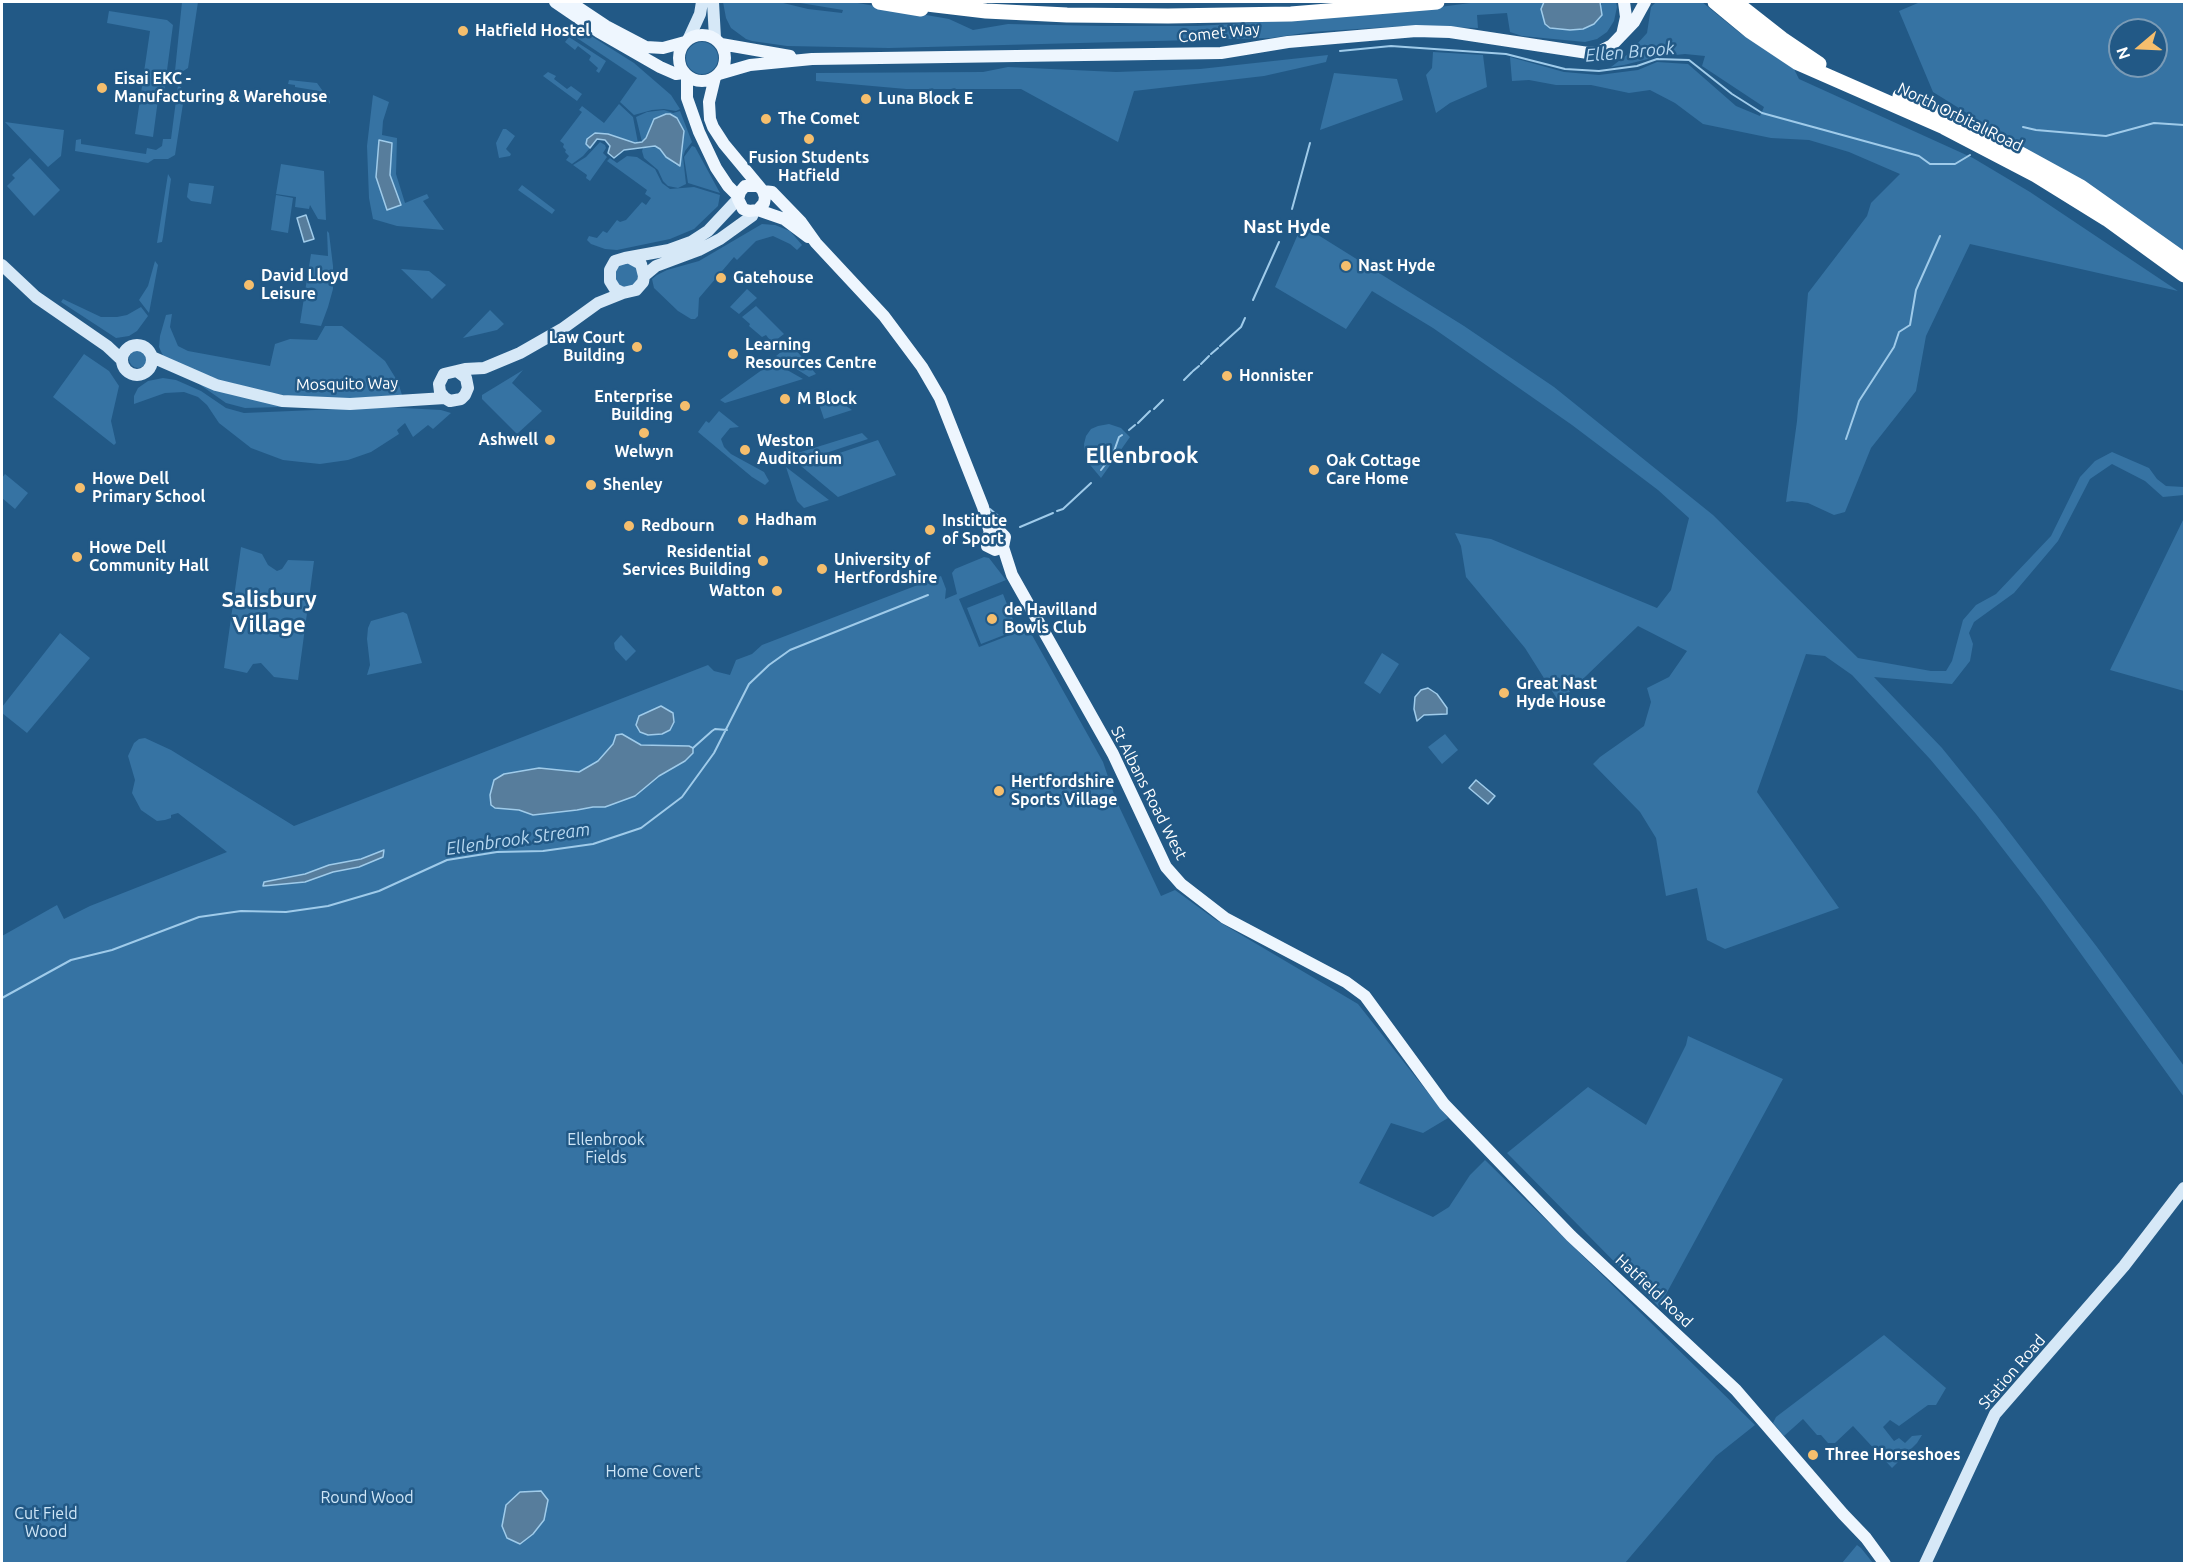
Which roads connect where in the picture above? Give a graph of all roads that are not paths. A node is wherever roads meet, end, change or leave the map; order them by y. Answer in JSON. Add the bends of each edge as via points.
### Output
{"nodes":[{"id":1,"x":555,"y":2,"type":"edge"},
{"id":2,"x":570,"y":2,"type":"edge"},
{"id":3,"x":702,"y":2,"type":"edge"},
{"id":4,"x":713,"y":2,"type":"edge"},
{"id":5,"x":879,"y":2,"type":"edge"},
{"id":6,"x":910,"y":2,"type":"edge"},
{"id":7,"x":1317,"y":2,"type":"edge"},
{"id":8,"x":1437,"y":2,"type":"edge"},
{"id":9,"x":1624,"y":2,"type":"edge"},
{"id":10,"x":1645,"y":2,"type":"edge"},
{"id":11,"x":1715,"y":2,"type":"edge"},
{"id":12,"x":1735,"y":2,"type":"edge"},
{"id":13,"x":1292,"y":14,"type":"junction"},
{"id":14,"x":1168,"y":16,"type":"junction"},
{"id":15,"x":1621,"y":36,"type":"junction"},
{"id":16,"x":687,"y":40,"type":"junction"},
{"id":17,"x":718,"y":41,"type":"junction"},
{"id":18,"x":812,"y":59,"type":"junction"},
{"id":19,"x":685,"y":75,"type":"junction"},
{"id":20,"x":717,"y":76,"type":"junction"},
{"id":21,"x":760,"y":189,"type":"junction"},
{"id":22,"x":738,"y":197,"type":"junction"},
{"id":23,"x":756,"y":211,"type":"junction"},
{"id":24,"x":816,"y":243,"type":"junction"},
{"id":25,"x":630,"y":258,"type":"junction"},
{"id":26,"x":2184,"y":260,"type":"edge"},
{"id":27,"x":2,"y":265,"type":"edge"},
{"id":28,"x":2184,"y":275,"type":"edge"},
{"id":29,"x":644,"y":276,"type":"junction"},
{"id":30,"x":609,"y":277,"type":"junction"},
{"id":31,"x":623,"y":293,"type":"junction"},
{"id":32,"x":598,"y":303,"type":"junction"},
{"id":33,"x":107,"y":346,"type":"junction"},
{"id":34,"x":129,"y":347,"type":"junction"},
{"id":35,"x":122,"y":360,"type":"junction"},
{"id":36,"x":151,"y":363,"type":"junction"},
{"id":37,"x":483,"y":368,"type":"junction"},
{"id":38,"x":457,"y":371,"type":"junction"},
{"id":39,"x":439,"y":384,"type":"junction"},
{"id":40,"x":468,"y":385,"type":"junction"},
{"id":41,"x":445,"y":398,"type":"junction"},
{"id":42,"x":417,"y":399,"type":"junction"},
{"id":43,"x":1401,"y":1047,"type":"joint"},
{"id":44,"x":2184,"y":1188,"type":"edge"},
{"id":45,"x":1884,"y":1563,"type":"edge"},
{"id":46,"x":1926,"y":1563,"type":"edge"}],
"edges":[{"from":1,"to":19,"type":"main road","via":[[660,68]]},
{"from":2,"to":16,"type":"main road","via":[[637,44],[663,48]]},
{"from":3,"to":16,"type":"street"},
{"from":4,"to":17,"type":"street"},
{"from":5,"to":13,"type":"highway","via":[[980,18],[1088,23],[1200,23]]},
{"from":6,"to":14,"type":"highway","via":[[1067,15]]},
{"from":7,"to":14,"type":"highway"},
{"from":8,"to":13,"type":"highway"},
{"from":9,"to":15,"type":"main road","via":[[1626,17]]},
{"from":10,"to":15,"type":"main road","name":"Comet Way"},
{"from":11,"to":28,"type":"highway","name":"North Orbital Road","via":[[1797,63],[1944,127],[2036,175],[2107,219]]},
{"from":12,"to":26,"type":"highway","name":"North Orbital Road","via":[[1814,62],[1940,112],[2009,146],[2081,187]]},
{"from":13,"to":14,"type":"highway"},
{"from":15,"to":18,"type":"main road","name":"Comet Way","via":[[1605,49],[1588,53],[1416,31],[1336,37],[1221,53]]},
{"from":16,"to":17,"type":"main road","via":[[699,35]]},
{"from":16,"to":19,"type":"main road","via":[[678,61]]},
{"from":17,"to":18,"type":"main road","name":"Comet Way"},
{"from":17,"to":20,"type":"main road","via":[[725,60]]},
{"from":18,"to":20,"type":"main road","name":"Comet Way","via":[[750,65]]},
{"from":19,"to":20,"type":"main road","via":[[696,81]]},
{"from":19,"to":22,"type":"main road","name":"St Albans Road West","via":[[687,98],[702,141]]},
{"from":20,"to":21,"type":"main road","name":"St Albans Road West","via":[[709,102],[713,127]]},
{"from":21,"to":22,"type":"main road","via":[[745,186]]},
{"from":21,"to":23,"type":"main road","via":[[764,202]]},
{"from":21,"to":24,"type":"main road","name":"St Albans Road West","via":[[776,195]]},
{"from":22,"to":23,"type":"main road","name":"St Albans Road West","via":[[743,209]]},
{"from":22,"to":25,"type":"street","via":[[708,231],[691,242]]},
{"from":23,"to":24,"type":"main road","name":"St Albans Road West","via":[[784,219]]},
{"from":23,"to":29,"type":"street","via":[[720,239],[656,266]]},
{"from":24,"to":43,"type":"main road","name":"St Albans Road West","via":[[884,316],[940,398],[994,532],[987,538],[987,546],[999,549],[1113,754],[1166,867],[1181,884],[1225,918],[1365,996]]},
{"from":25,"to":29,"type":"street","via":[[641,264]]},
{"from":25,"to":30,"type":"street","via":[[615,261]]},
{"from":27,"to":33,"type":"street","via":[[36,297]]},
{"from":29,"to":31,"type":"street","via":[[636,290]]},
{"from":30,"to":31,"type":"street","via":[[615,289]]},
{"from":30,"to":32,"type":"street"},
{"from":31,"to":32,"type":"street"},
{"from":32,"to":37,"type":"street","via":[[547,339]]},
{"from":33,"to":34,"type":"street"},
{"from":33,"to":35,"type":"street"},
{"from":34,"to":35,"type":"street"},
{"from":34,"to":36,"type":"street","via":[[145,347]]},
{"from":35,"to":36,"type":"street","via":[[133,374],[145,373]]},
{"from":36,"to":42,"type":"street","name":"Mosquito Way","via":[[216,385],[282,401],[350,404]]},
{"from":37,"to":38,"type":"street"},
{"from":37,"to":40,"type":"street"},
{"from":38,"to":39,"type":"street","via":[[444,374]]},
{"from":38,"to":40,"type":"street"},
{"from":39,"to":41,"type":"street"},
{"from":39,"to":42,"type":"street","name":"Mosquito Way"},
{"from":40,"to":41,"type":"street","via":[[460,399]]},
{"from":41,"to":42,"type":"street","name":"Mosquito Way"},
{"from":43,"to":45,"type":"main road","name":"Hatfield Road","via":[[1444,1104],[1571,1236],[1736,1390]]},
{"from":44,"to":46,"type":"street","name":"Station Road","via":[[2061,1341],[1995,1414]]}]}
